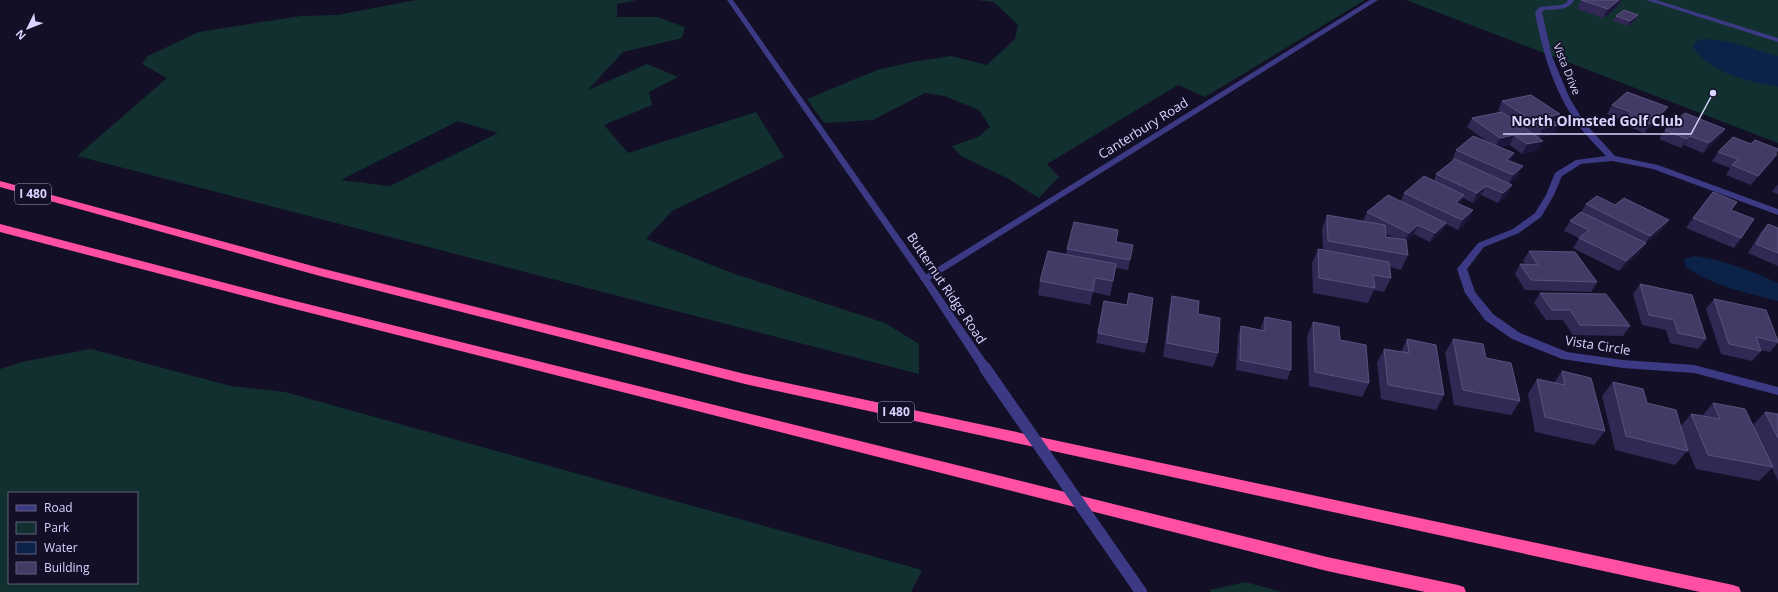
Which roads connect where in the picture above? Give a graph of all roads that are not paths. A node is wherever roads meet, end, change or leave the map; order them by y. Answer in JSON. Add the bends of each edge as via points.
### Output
{"nodes":[{"id":1,"x":730,"y":0,"type":"edge"},
{"id":2,"x":1375,"y":0,"type":"edge"},
{"id":3,"x":1537,"y":0,"type":"edge"},
{"id":4,"x":1571,"y":0,"type":"edge"},
{"id":5,"x":1649,"y":0,"type":"edge"},
{"id":6,"x":1542,"y":8,"type":"junction"},
{"id":7,"x":1778,"y":40,"type":"edge"},
{"id":8,"x":1612,"y":158,"type":"junction"},
{"id":9,"x":0,"y":184,"type":"edge"},
{"id":10,"x":1778,"y":212,"type":"edge"},
{"id":11,"x":0,"y":228,"type":"edge"},
{"id":12,"x":925,"y":279,"type":"junction"},
{"id":13,"x":1778,"y":391,"type":"edge"},
{"id":14,"x":1141,"y":592,"type":"edge"},
{"id":15,"x":1458,"y":592,"type":"edge"},
{"id":16,"x":1733,"y":592,"type":"edge"}],
"edges":[{"from":1,"to":12,"type":"street","name":"Butternut Ridge Road"},
{"from":2,"to":12,"type":"street","name":"Canterbury Road"},
{"from":3,"to":6,"type":"street"},
{"from":4,"to":6,"type":"street","via":[[1562,7]]},
{"from":5,"to":7,"type":"street"},
{"from":6,"to":8,"type":"street","name":"Vista Drive","via":[[1538,12],[1542,30],[1563,93],[1582,124]]},
{"from":8,"to":10,"type":"street","name":"Vista Circle","via":[[1655,167]]},
{"from":8,"to":13,"type":"street","name":"Vista Circle","via":[[1580,162],[1558,175],[1538,215],[1516,231],[1481,245],[1462,269],[1470,293],[1489,317],[1516,336],[1566,356],[1623,364],[1694,369]]},
{"from":9,"to":16,"type":"highway","number":"I 480","via":[[320,272],[745,379]]},
{"from":11,"to":15,"type":"highway","via":[[306,308],[1288,554]]},
{"from":12,"to":14,"type":"street","name":"Butternut Ridge Road","bridge":true}]}
